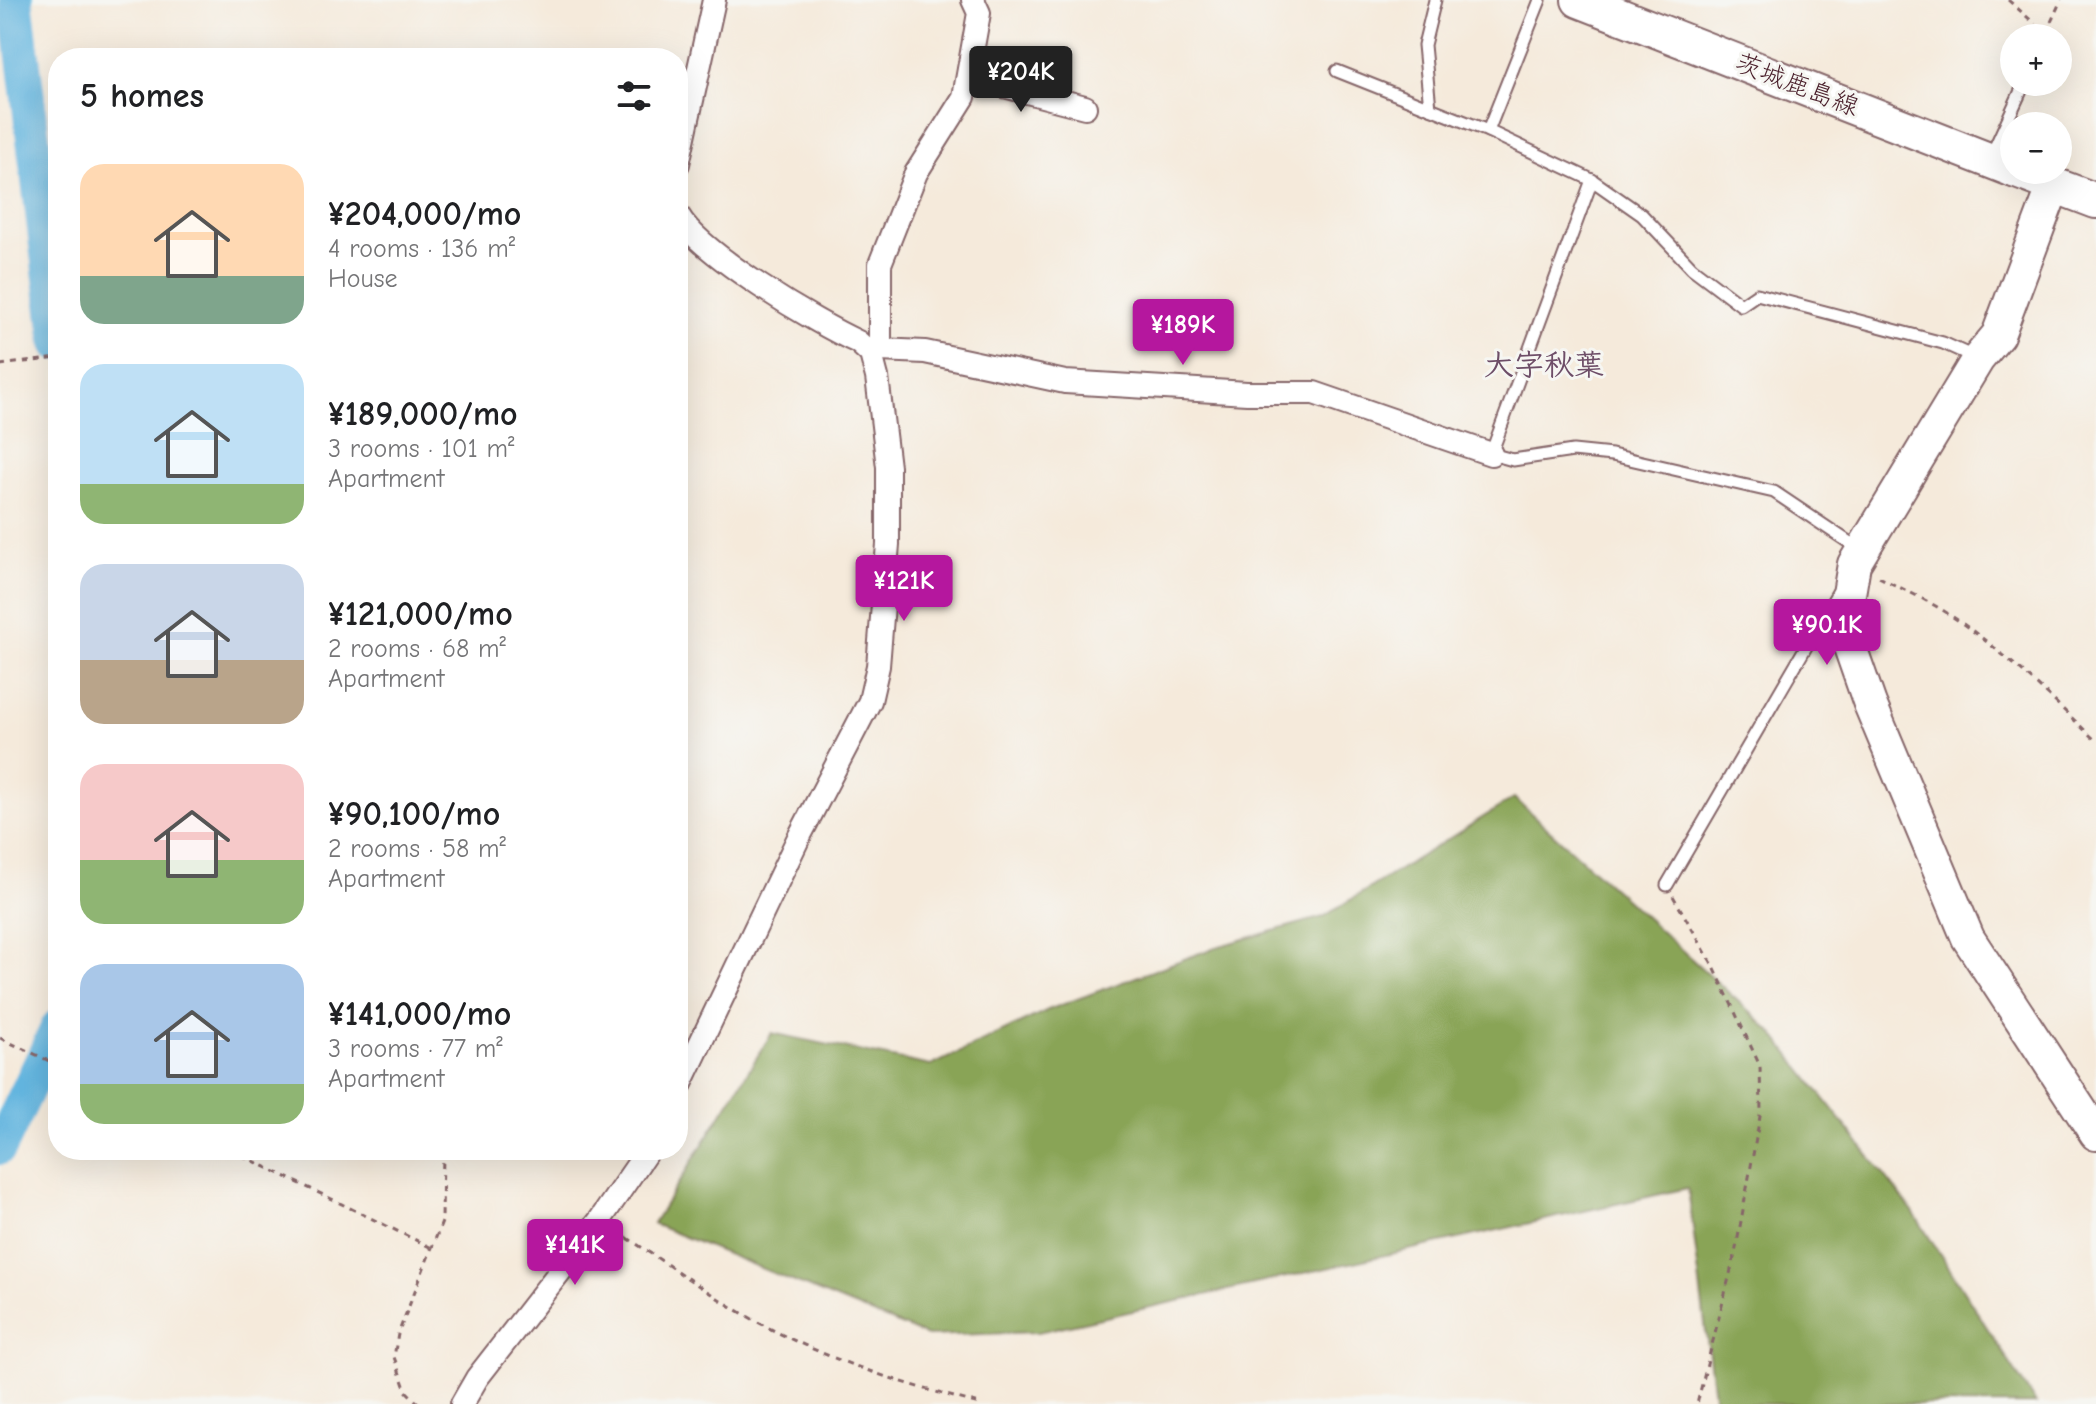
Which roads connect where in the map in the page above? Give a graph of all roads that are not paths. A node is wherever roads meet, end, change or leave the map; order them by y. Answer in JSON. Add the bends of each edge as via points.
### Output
{"nodes":[{"id":1,"x":714,"y":0,"type":"edge"},
{"id":2,"x":973,"y":0,"type":"edge"},
{"id":3,"x":1435,"y":0,"type":"edge"},
{"id":4,"x":1540,"y":0,"type":"edge"},
{"id":5,"x":1579,"y":0,"type":"edge"},
{"id":6,"x":1337,"y":71,"type":"dead end"},
{"id":7,"x":969,"y":77,"type":"junction"},
{"id":8,"x":1085,"y":107,"type":"dead end"},
{"id":9,"x":1430,"y":108,"type":"junction"},
{"id":10,"x":688,"y":118,"type":"edge"},
{"id":11,"x":1488,"y":131,"type":"junction"},
{"id":12,"x":2000,"y":165,"type":"edge"},
{"id":13,"x":1592,"y":180,"type":"junction"},
{"id":14,"x":2054,"y":185,"type":"joint"},
{"id":15,"x":2096,"y":201,"type":"edge"},
{"id":16,"x":688,"y":227,"type":"edge"},
{"id":17,"x":875,"y":352,"type":"junction"},
{"id":18,"x":1978,"y":359,"type":"junction"},
{"id":19,"x":1491,"y":454,"type":"junction"},
{"id":20,"x":1858,"y":557,"type":"junction"},
{"id":21,"x":1667,"y":885,"type":"road end"},
{"id":22,"x":688,"y":1069,"type":"edge"},
{"id":23,"x":2096,"y":1134,"type":"edge"},
{"id":24,"x":641,"y":1160,"type":"edge"},
{"id":25,"x":462,"y":1404,"type":"edge"}],
"edges":[{"from":1,"to":10,"type":"street"},
{"from":2,"to":7,"type":"street","via":[[979,13]]},
{"from":3,"to":9,"type":"lane","via":[[1424,45]]},
{"from":4,"to":11,"type":"lane"},
{"from":5,"to":12,"type":"main road","name":"茨城鹿島線"},
{"from":6,"to":9,"type":"lane"},
{"from":7,"to":8,"type":"street"},
{"from":7,"to":17,"type":"street","via":[[956,114],[916,173],[880,264]]},
{"from":9,"to":11,"type":"lane"},
{"from":11,"to":13,"type":"lane"},
{"from":13,"to":18,"type":"lane","via":[[1642,215],[1692,268],[1741,305],[1757,294],[1943,343]]},
{"from":13,"to":19,"type":"lane"},
{"from":14,"to":15,"type":"main road","name":"茨城鹿島線"},
{"from":14,"to":18,"type":"street","via":[[1998,335]]},
{"from":16,"to":17,"type":"street","via":[[723,260]]},
{"from":17,"to":19,"type":"street","via":[[962,358],[1065,382],[1314,393]]},
{"from":17,"to":22,"type":"street","via":[[889,512],[878,666],[870,701]]},
{"from":18,"to":20,"type":"street"},
{"from":19,"to":20,"type":"lane","via":[[1513,460],[1573,451],[1612,455],[1774,492]]},
{"from":20,"to":21,"type":"lane"},
{"from":20,"to":23,"type":"street","via":[[1848,600],[1849,644],[1870,704],[1962,924]]},
{"from":24,"to":25,"type":"street"}]}
